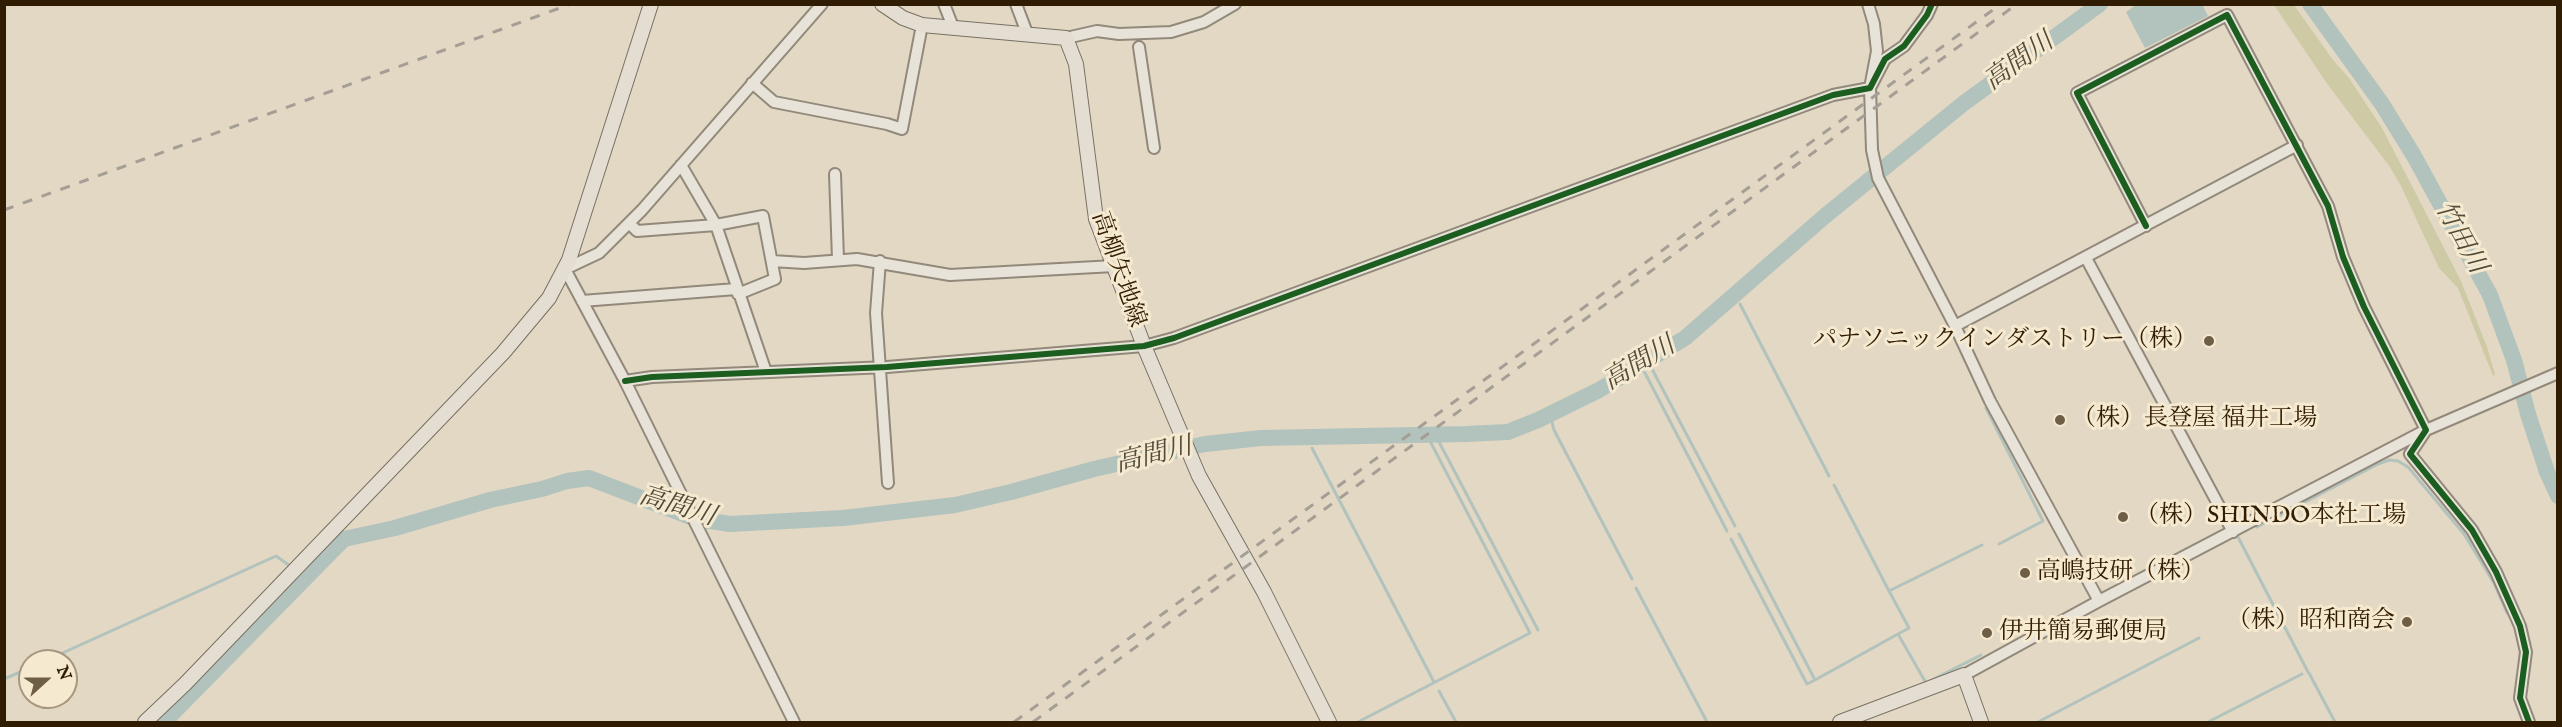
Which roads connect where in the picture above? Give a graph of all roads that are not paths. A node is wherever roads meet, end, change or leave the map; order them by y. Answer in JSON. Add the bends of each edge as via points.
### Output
{"nodes":[{"id":1,"x":651,"y":4,"type":"edge"},
{"id":2,"x":822,"y":4,"type":"edge"},
{"id":3,"x":882,"y":4,"type":"edge"},
{"id":4,"x":944,"y":4,"type":"edge"},
{"id":5,"x":1016,"y":4,"type":"edge"},
{"id":6,"x":1235,"y":4,"type":"edge"},
{"id":7,"x":1868,"y":4,"type":"edge"},
{"id":8,"x":1932,"y":4,"type":"edge"},
{"id":9,"x":922,"y":25,"type":"junction"},
{"id":10,"x":952,"y":27,"type":"junction"},
{"id":11,"x":1027,"y":33,"type":"junction"},
{"id":12,"x":1066,"y":38,"type":"junction"},
{"id":13,"x":1139,"y":47,"type":"dead end"},
{"id":14,"x":752,"y":83,"type":"junction"},
{"id":15,"x":1870,"y":88,"type":"junction"},
{"id":16,"x":2297,"y":145,"type":"junction"},
{"id":17,"x":1154,"y":148,"type":"dead end"},
{"id":18,"x":681,"y":165,"type":"junction"},
{"id":19,"x":836,"y":174,"type":"dead end"},
{"id":20,"x":629,"y":223,"type":"junction"},
{"id":21,"x":716,"y":225,"type":"junction"},
{"id":22,"x":2146,"y":226,"type":"junction"},
{"id":23,"x":2086,"y":258,"type":"junction"},
{"id":24,"x":838,"y":259,"type":"junction"},
{"id":25,"x":772,"y":261,"type":"junction"},
{"id":26,"x":880,"y":261,"type":"junction"},
{"id":27,"x":1114,"y":266,"type":"junction"},
{"id":28,"x":565,"y":269,"type":"junction"},
{"id":29,"x":737,"y":291,"type":"junction"},
{"id":30,"x":582,"y":301,"type":"junction"},
{"id":31,"x":1955,"y":326,"type":"junction"},
{"id":32,"x":1144,"y":346,"type":"junction"},
{"id":33,"x":879,"y":367,"type":"junction"},
{"id":34,"x":766,"y":372,"type":"junction"},
{"id":35,"x":2558,"y":373,"type":"edge"},
{"id":36,"x":625,"y":381,"type":"junction"},
{"id":37,"x":2426,"y":430,"type":"junction"},
{"id":38,"x":888,"y":483,"type":"dead end"},
{"id":39,"x":2233,"y":532,"type":"junction"},
{"id":40,"x":2099,"y":601,"type":"junction"},
{"id":41,"x":1964,"y":675,"type":"junction"},
{"id":42,"x":145,"y":723,"type":"edge"},
{"id":43,"x":794,"y":723,"type":"edge"},
{"id":44,"x":1329,"y":723,"type":"edge"},
{"id":45,"x":1840,"y":723,"type":"edge"},
{"id":46,"x":1981,"y":723,"type":"edge"},
{"id":47,"x":2529,"y":723,"type":"edge"}],
"edges":[{"from":1,"to":28,"type":"main road"},
{"from":2,"to":14,"type":"street"},
{"from":3,"to":9,"type":"main road"},
{"from":4,"to":10,"type":"street"},
{"from":5,"to":11,"type":"street"},
{"from":6,"to":12,"type":"street","via":[[1204,22],[1171,32],[1096,32]]},
{"from":7,"to":15,"type":"street","via":[[1877,51]]},
{"from":8,"to":15,"type":"street","via":[[1904,46],[1885,59]]},
{"from":9,"to":10,"type":"main road"},
{"from":9,"to":14,"type":"street","via":[[902,129],[774,102]]},
{"from":10,"to":11,"type":"main road"},
{"from":11,"to":12,"type":"main road"},
{"from":12,"to":27,"type":"main road","name":"高柳矢地線","via":[[1076,64],[1096,219]]},
{"from":13,"to":17,"type":"street"},
{"from":14,"to":18,"type":"street"},
{"from":15,"to":31,"type":"street","via":[[1872,150],[1881,186]]},
{"from":15,"to":32,"type":"street","via":[[1833,95]]},
{"from":16,"to":22,"type":"street"},
{"from":16,"to":22,"type":"street","via":[[2227,15],[2077,93]]},
{"from":16,"to":37,"type":"street","via":[[2328,206],[2364,307]]},
{"from":18,"to":20,"type":"street"},
{"from":18,"to":21,"type":"street"},
{"from":19,"to":24,"type":"street"},
{"from":20,"to":21,"type":"street","via":[[638,231]]},
{"from":20,"to":28,"type":"street","via":[[599,253]]},
{"from":21,"to":25,"type":"street","via":[[763,216]]},
{"from":21,"to":29,"type":"street"},
{"from":22,"to":23,"type":"street"},
{"from":23,"to":31,"type":"street"},
{"from":23,"to":39,"type":"street"},
{"from":24,"to":25,"type":"street"},
{"from":24,"to":26,"type":"street"},
{"from":25,"to":29,"type":"street","via":[[775,279]]},
{"from":26,"to":27,"type":"street","via":[[950,274]]},
{"from":26,"to":33,"type":"street","via":[[876,313]]},
{"from":27,"to":32,"type":"main road","name":"高柳矢地線"},
{"from":28,"to":30,"type":"street"},
{"from":28,"to":42,"type":"main road","via":[[549,298],[503,353]]},
{"from":29,"to":30,"type":"street"},
{"from":29,"to":34,"type":"street"},
{"from":30,"to":36,"type":"street"},
{"from":31,"to":40,"type":"street","via":[[1990,401]]},
{"from":32,"to":33,"type":"street"},
{"from":32,"to":44,"type":"main road","name":"高柳矢地線","via":[[1200,476],[1264,592]]},
{"from":33,"to":34,"type":"street"},
{"from":33,"to":38,"type":"street"},
{"from":34,"to":36,"type":"street"},
{"from":35,"to":37,"type":"street"},
{"from":36,"to":43,"type":"street"},
{"from":37,"to":39,"type":"street"},
{"from":37,"to":47,"type":"street","via":[[2410,454],[2472,530],[2520,626],[2526,652],[2520,698]]},
{"from":39,"to":40,"type":"street"},
{"from":40,"to":41,"type":"street"},
{"from":41,"to":45,"type":"main road"},
{"from":41,"to":46,"type":"main road"}]}
